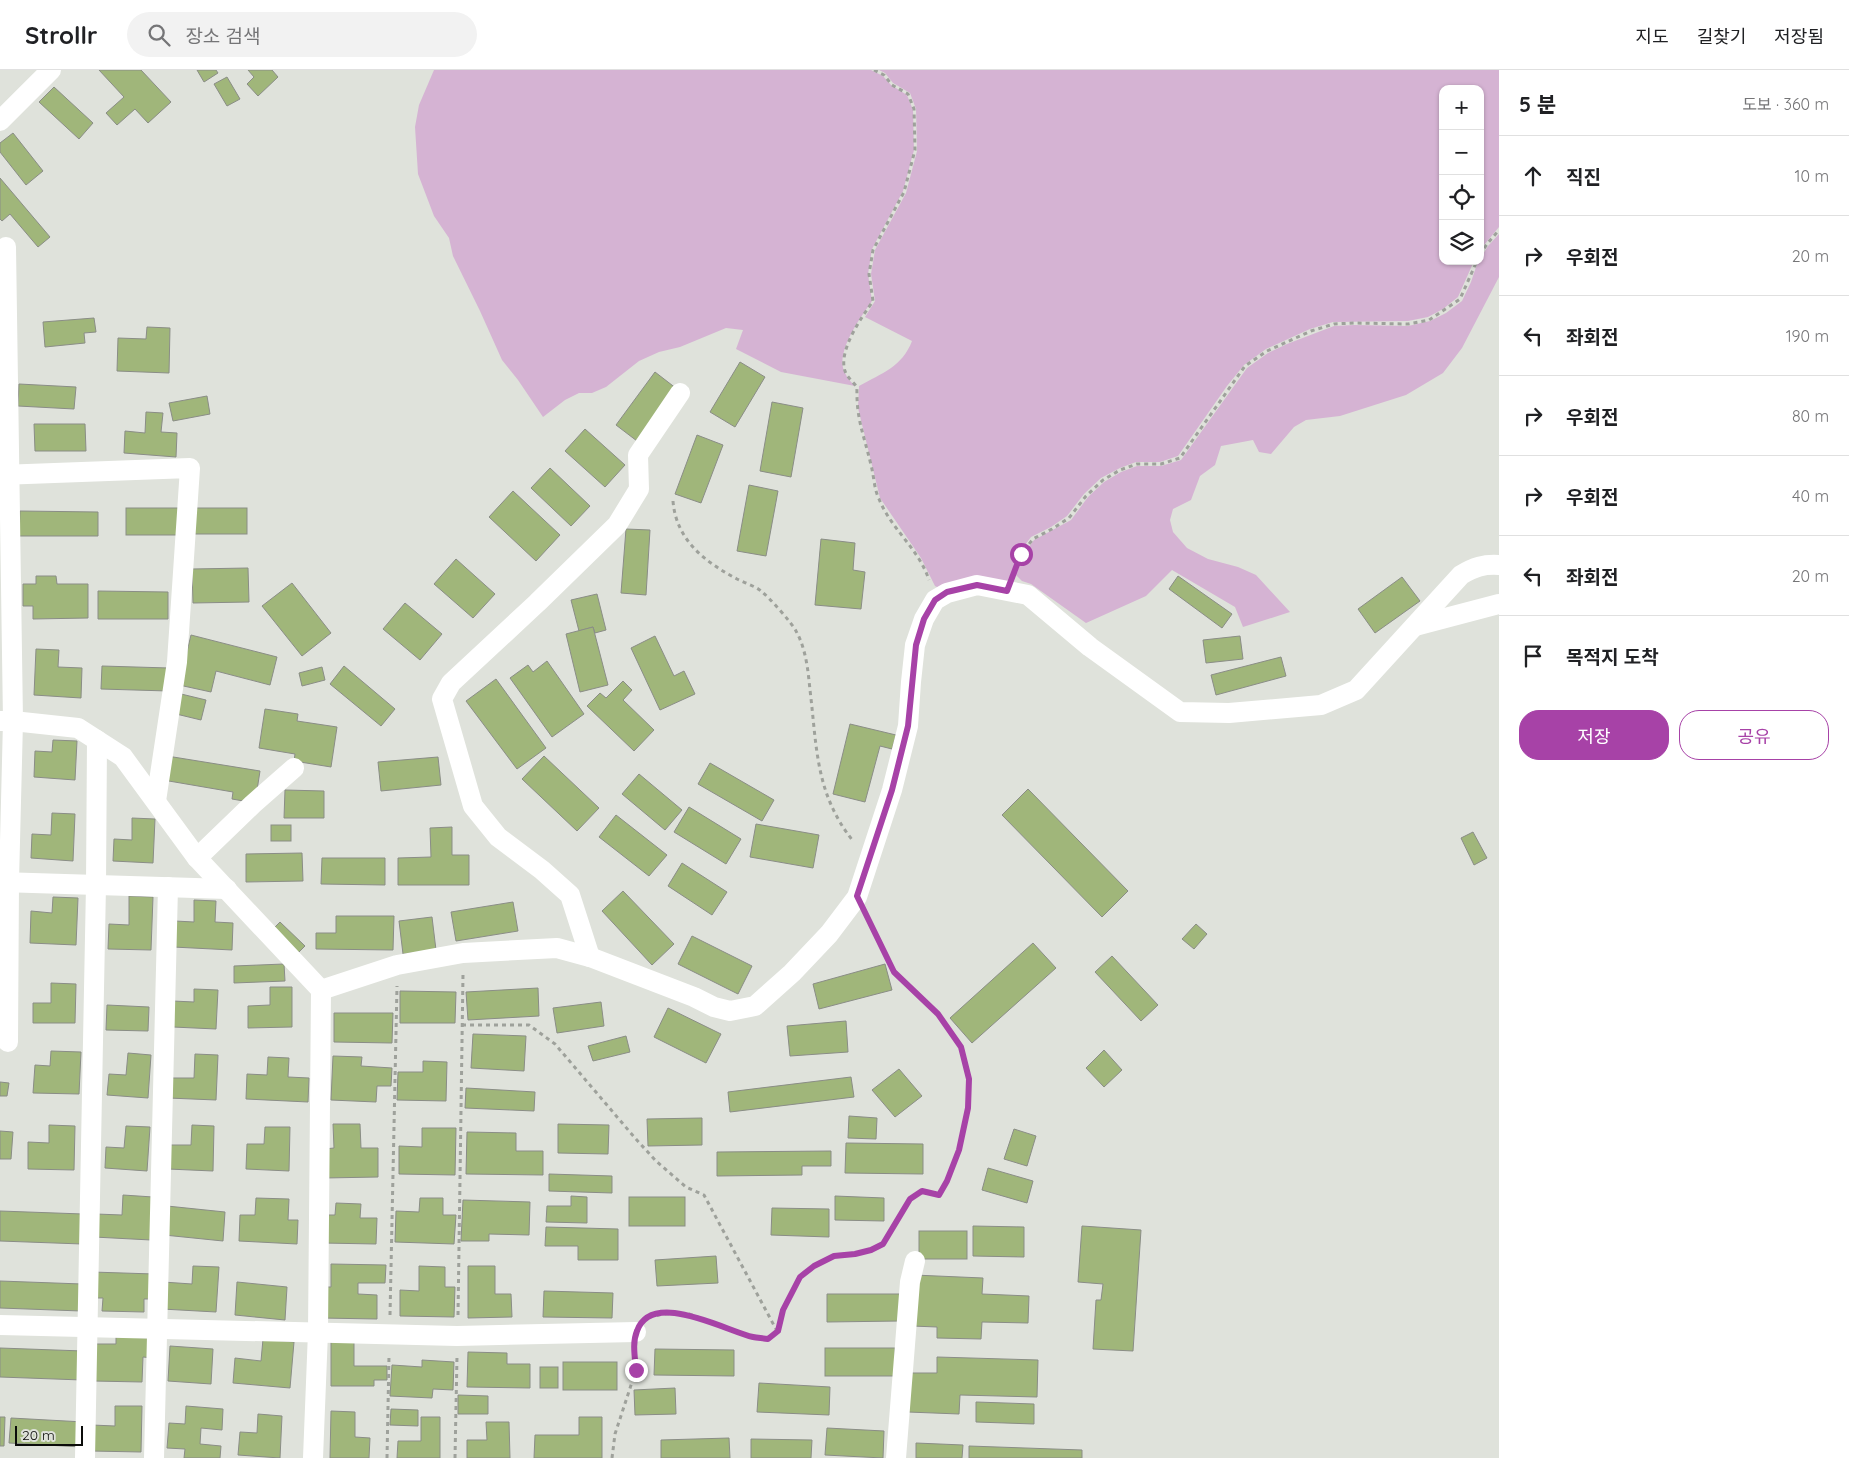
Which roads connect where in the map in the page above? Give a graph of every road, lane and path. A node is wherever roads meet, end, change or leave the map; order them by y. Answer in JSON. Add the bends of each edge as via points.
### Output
{"nodes":[{"id":1,"x":51,"y":70,"type":"edge"},
{"id":2,"x":874,"y":70,"type":"edge"},
{"id":3,"x":0,"y":120,"type":"edge"},
{"id":4,"x":1499,"y":230,"type":"edge"},
{"id":5,"x":6,"y":247,"type":"dead end"},
{"id":6,"x":1484,"y":249,"type":"edge"},
{"id":7,"x":1475,"y":265,"type":"edge"},
{"id":8,"x":680,"y":393,"type":"dead end"},
{"id":9,"x":5,"y":475,"type":"edge"},
{"id":10,"x":672,"y":501,"type":"dead end"},
{"id":11,"x":1499,"y":565,"type":"edge"},
{"id":12,"x":1007,"y":591,"type":"junction"},
{"id":13,"x":935,"y":600,"type":"junction"},
{"id":14,"x":1499,"y":604,"type":"edge"},
{"id":15,"x":1415,"y":626,"type":"junction"},
{"id":16,"x":6,"y":721,"type":"edge"},
{"id":17,"x":97,"y":740,"type":"junction"},
{"id":18,"x":294,"y":768,"type":"dead end"},
{"id":19,"x":156,"y":801,"type":"junction"},
{"id":20,"x":197,"y":858,"type":"junction"},
{"id":21,"x":869,"y":861,"type":"junction"},
{"id":22,"x":4,"y":882,"type":"edge"},
{"id":23,"x":96,"y":885,"type":"junction"},
{"id":24,"x":168,"y":887,"type":"junction"},
{"id":25,"x":227,"y":889,"type":"junction"},
{"id":26,"x":857,"y":896,"type":"junction"},
{"id":27,"x":463,"y":953,"type":"junction"},
{"id":28,"x":590,"y":957,"type":"junction"},
{"id":29,"x":397,"y":965,"type":"junction"},
{"id":30,"x":321,"y":990,"type":"junction"},
{"id":31,"x":462,"y":1024,"type":"junction"},
{"id":32,"x":8,"y":1042,"type":"dead end"},
{"id":33,"x":915,"y":1261,"type":"dead end"},
{"id":34,"x":0,"y":1325,"type":"edge"},
{"id":35,"x":87,"y":1327,"type":"junction"},
{"id":36,"x":156,"y":1329,"type":"junction"},
{"id":37,"x":778,"y":1331,"type":"junction"},
{"id":38,"x":318,"y":1332,"type":"junction"},
{"id":39,"x":636,"y":1332,"type":"junction"},
{"id":40,"x":390,"y":1334,"type":"junction"},
{"id":41,"x":457,"y":1336,"type":"junction"},
{"id":42,"x":85,"y":1458,"type":"edge"},
{"id":43,"x":154,"y":1458,"type":"edge"},
{"id":44,"x":314,"y":1458,"type":"edge"},
{"id":45,"x":387,"y":1458,"type":"edge"},
{"id":46,"x":455,"y":1458,"type":"edge"},
{"id":47,"x":612,"y":1458,"type":"edge"},
{"id":48,"x":896,"y":1458,"type":"edge"}],
"edges":[{"from":1,"to":3,"type":"street"},
{"from":2,"to":13,"type":"path","via":[[908,94],[914,109],[916,150],[904,192],[873,250],[869,274],[873,300],[850,340],[844,358],[845,372],[857,387],[856,408],[879,499],[919,559]]},
{"from":4,"to":6,"type":"path"},
{"from":5,"to":9,"type":"street"},
{"from":7,"to":12,"type":"path","via":[[1460,299],[1429,320],[1408,324],[1334,324],[1286,342],[1245,366],[1180,458],[1160,464],[1136,464],[1103,480],[1069,518],[1033,539],[1021,554]]},
{"from":8,"to":28,"type":"street","via":[[638,455],[638,489],[617,525],[451,683],[442,699],[473,806],[498,837],[570,895]]},
{"from":9,"to":16,"type":"street"},
{"from":9,"to":19,"type":"street","via":[[190,468],[178,662]]},
{"from":10,"to":21,"type":"path","via":[[679,527],[692,548],[723,571],[762,591],[796,630],[808,673],[816,753],[829,804],[844,830]]},
{"from":11,"to":15,"type":"street","via":[[1474,567],[1461,575]]},
{"from":12,"to":13,"type":"street","via":[[977,585],[947,592]]},
{"from":12,"to":15,"type":"street","via":[[1028,595],[1090,647],[1180,712],[1229,714],[1321,705],[1356,690]]},
{"from":13,"to":21,"type":"street","via":[[924,619],[916,645],[908,726]]},
{"from":14,"to":15,"type":"street"},
{"from":16,"to":17,"type":"street","via":[[78,728]]},
{"from":16,"to":22,"type":"street"},
{"from":17,"to":19,"type":"street","via":[[123,756]]},
{"from":17,"to":23,"type":"street"},
{"from":18,"to":20,"type":"street"},
{"from":19,"to":20,"type":"street"},
{"from":20,"to":25,"type":"street"},
{"from":21,"to":26,"type":"street"},
{"from":22,"to":23,"type":"street"},
{"from":22,"to":32,"type":"street"},
{"from":23,"to":24,"type":"street"},
{"from":23,"to":35,"type":"street"},
{"from":24,"to":25,"type":"street"},
{"from":24,"to":36,"type":"street"},
{"from":25,"to":30,"type":"street"},
{"from":26,"to":28,"type":"street","via":[[829,934],[755,1006],[730,1011],[714,1007]]},
{"from":26,"to":37,"type":"path","via":[[894,972],[938,1014],[961,1047],[969,1079],[968,1108],[959,1150],[939,1195],[922,1191],[910,1199],[883,1244],[855,1254],[834,1256],[807,1271],[800,1277],[783,1310]]},
{"from":27,"to":28,"type":"street","via":[[557,948]]},
{"from":27,"to":29,"type":"street"},
{"from":27,"to":31,"type":"path"},
{"from":29,"to":30,"type":"street"},
{"from":29,"to":40,"type":"path"},
{"from":30,"to":38,"type":"street"},
{"from":31,"to":37,"type":"path","via":[[529,1024],[555,1044],[656,1161],[686,1187],[704,1195]]},
{"from":31,"to":41,"type":"path"},
{"from":33,"to":48,"type":"street","via":[[910,1282]]},
{"from":34,"to":35,"type":"street"},
{"from":35,"to":36,"type":"street"},
{"from":35,"to":42,"type":"street"},
{"from":36,"to":38,"type":"street"},
{"from":36,"to":43,"type":"street"},
{"from":37,"to":39,"type":"path","via":[[768,1339],[753,1337],[689,1314],[664,1314],[643,1319]]},
{"from":38,"to":40,"type":"street"},
{"from":38,"to":44,"type":"street"},
{"from":39,"to":41,"type":"street"},
{"from":39,"to":47,"type":"path","via":[[636,1370],[615,1434]]},
{"from":40,"to":41,"type":"street"},
{"from":40,"to":45,"type":"path"},
{"from":41,"to":46,"type":"path"}]}
